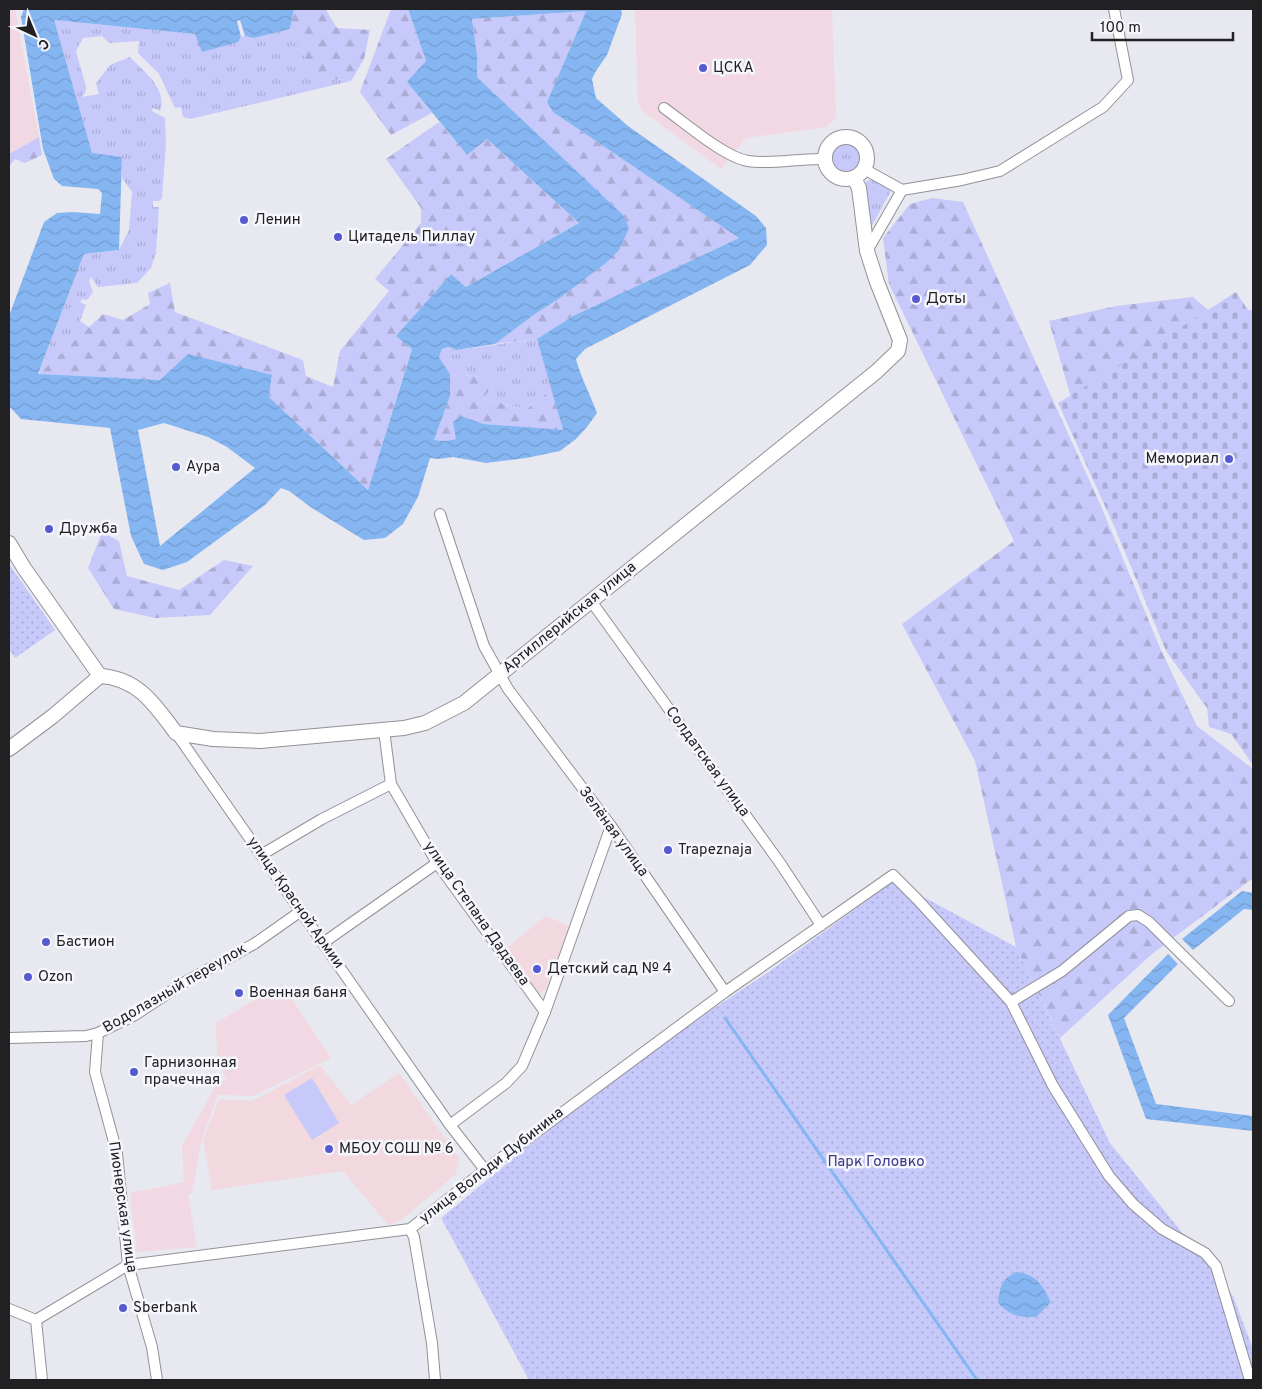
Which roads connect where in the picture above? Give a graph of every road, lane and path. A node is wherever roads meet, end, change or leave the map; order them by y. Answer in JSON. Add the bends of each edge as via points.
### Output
{"nodes":[{"id":1,"x":1114,"y":9,"type":"edge"},
{"id":2,"x":664,"y":108,"type":"dead end"},
{"id":3,"x":824,"y":159,"type":"junction"},
{"id":4,"x":859,"y":173,"type":"junction"},
{"id":5,"x":902,"y":190,"type":"junction"},
{"id":6,"x":867,"y":251,"type":"junction"},
{"id":7,"x":440,"y":514,"type":"dead end"},
{"id":8,"x":9,"y":543,"type":"edge"},
{"id":9,"x":591,"y":601,"type":"junction"},
{"id":10,"x":500,"y":674,"type":"junction"},
{"id":11,"x":100,"y":676,"type":"junction"},
{"id":12,"x":384,"y":730,"type":"junction"},
{"id":13,"x":176,"y":734,"type":"junction"},
{"id":14,"x":9,"y":749,"type":"edge"},
{"id":15,"x":391,"y":784,"type":"junction"},
{"id":16,"x":611,"y":826,"type":"junction"},
{"id":17,"x":261,"y":855,"type":"junction"},
{"id":18,"x":437,"y":863,"type":"junction"},
{"id":19,"x":301,"y":911,"type":"junction"},
{"id":20,"x":821,"y":925,"type":"junction"},
{"id":21,"x":323,"y":943,"type":"junction"},
{"id":22,"x":725,"y":992,"type":"junction"},
{"id":23,"x":1229,"y":1001,"type":"dead end"},
{"id":24,"x":1011,"y":1002,"type":"junction"},
{"id":25,"x":545,"y":1012,"type":"junction"},
{"id":26,"x":98,"y":1033,"type":"junction"},
{"id":27,"x":9,"y":1038,"type":"edge"},
{"id":28,"x":450,"y":1124,"type":"junction"},
{"id":29,"x":485,"y":1170,"type":"junction"},
{"id":30,"x":410,"y":1230,"type":"junction"},
{"id":31,"x":128,"y":1265,"type":"junction"},
{"id":32,"x":9,"y":1308,"type":"edge"},
{"id":33,"x":36,"y":1320,"type":"junction"},
{"id":34,"x":42,"y":1380,"type":"edge"},
{"id":35,"x":157,"y":1380,"type":"edge"},
{"id":36,"x":435,"y":1380,"type":"edge"},
{"id":37,"x":1250,"y":1380,"type":"edge"}],
"edges":[{"from":1,"to":5,"type":"street","via":[[1128,80],[1103,107],[1000,171]]},
{"from":2,"to":3,"type":"street","via":[[740,159],[754,162]]},
{"from":3,"to":4,"type":"street","via":[[831,174],[838,178],[846,180]]},
{"from":3,"to":4,"type":"street","via":[[825,151],[835,139],[851,137],[864,146],[867,154],[867,162]]},
{"from":4,"to":5,"type":"street"},
{"from":4,"to":6,"type":"street","name":"Артиллерийская улица"},
{"from":5,"to":6,"type":"street"},
{"from":6,"to":9,"type":"street","name":"Артиллерийская улица","via":[[900,340],[898,351]]},
{"from":7,"to":10,"type":"street","name":"Зелёная улица","via":[[484,646]]},
{"from":8,"to":11,"type":"street"},
{"from":9,"to":10,"type":"street","name":"Артиллерийская улица"},
{"from":9,"to":20,"type":"street","name":"Солдатская улица"},
{"from":10,"to":12,"type":"street","name":"Артиллерийская улица","via":[[464,703],[425,723]]},
{"from":10,"to":16,"type":"street","name":"Зелёная улица"},
{"from":11,"to":13,"type":"street","via":[[112,677],[137,688]]},
{"from":11,"to":14,"type":"street"},
{"from":12,"to":13,"type":"street","name":"Артиллерийская улица","via":[[260,741]]},
{"from":12,"to":15,"type":"street","name":"улица Степана Дадаева"},
{"from":13,"to":17,"type":"street","name":"улица Красной Армии"},
{"from":15,"to":17,"type":"street"},
{"from":15,"to":18,"type":"street","name":"улица Степана Дадаева"},
{"from":16,"to":22,"type":"street","name":"Зелёная улица"},
{"from":16,"to":25,"type":"street"},
{"from":17,"to":19,"type":"street","name":"улица Красной Армии"},
{"from":18,"to":21,"type":"street"},
{"from":18,"to":25,"type":"street","name":"улица Степана Дадаева"},
{"from":19,"to":21,"type":"street","name":"улица Красной Армии"},
{"from":19,"to":26,"type":"street","name":"Водолазный переулок","via":[[254,944],[185,982],[135,1015]]},
{"from":20,"to":22,"type":"street","name":"улица Володи Дубинина"},
{"from":20,"to":24,"type":"street","name":"улица Володи Дубинина","via":[[893,875]]},
{"from":21,"to":28,"type":"street","name":"улица Красной Армии"},
{"from":22,"to":29,"type":"street","name":"улица Володи Дубинина"},
{"from":23,"to":24,"type":"street","via":[[1138,914],[1129,916],[1062,971]]},
{"from":24,"to":37,"type":"street","via":[[1053,1086],[1109,1176],[1133,1204],[1162,1229],[1205,1252],[1216,1266]]},
{"from":25,"to":28,"type":"street","via":[[522,1066],[506,1083]]},
{"from":26,"to":27,"type":"street","name":"Водолазный переулок"},
{"from":26,"to":31,"type":"street","name":"Пионерская улица","via":[[95,1072],[117,1153]]},
{"from":28,"to":29,"type":"street","name":"улица Красной Армии"},
{"from":29,"to":30,"type":"street","name":"улица Володи Дубинина"},
{"from":30,"to":31,"type":"street","name":"улица Володи Дубинина"},
{"from":30,"to":36,"type":"street","via":[[414,1237],[429,1323]]},
{"from":31,"to":33,"type":"street","name":"улица Володи Дубинина"},
{"from":31,"to":35,"type":"street","name":"Пионерская улица","via":[[152,1347]]},
{"from":32,"to":33,"type":"street"},
{"from":33,"to":34,"type":"street"}]}
